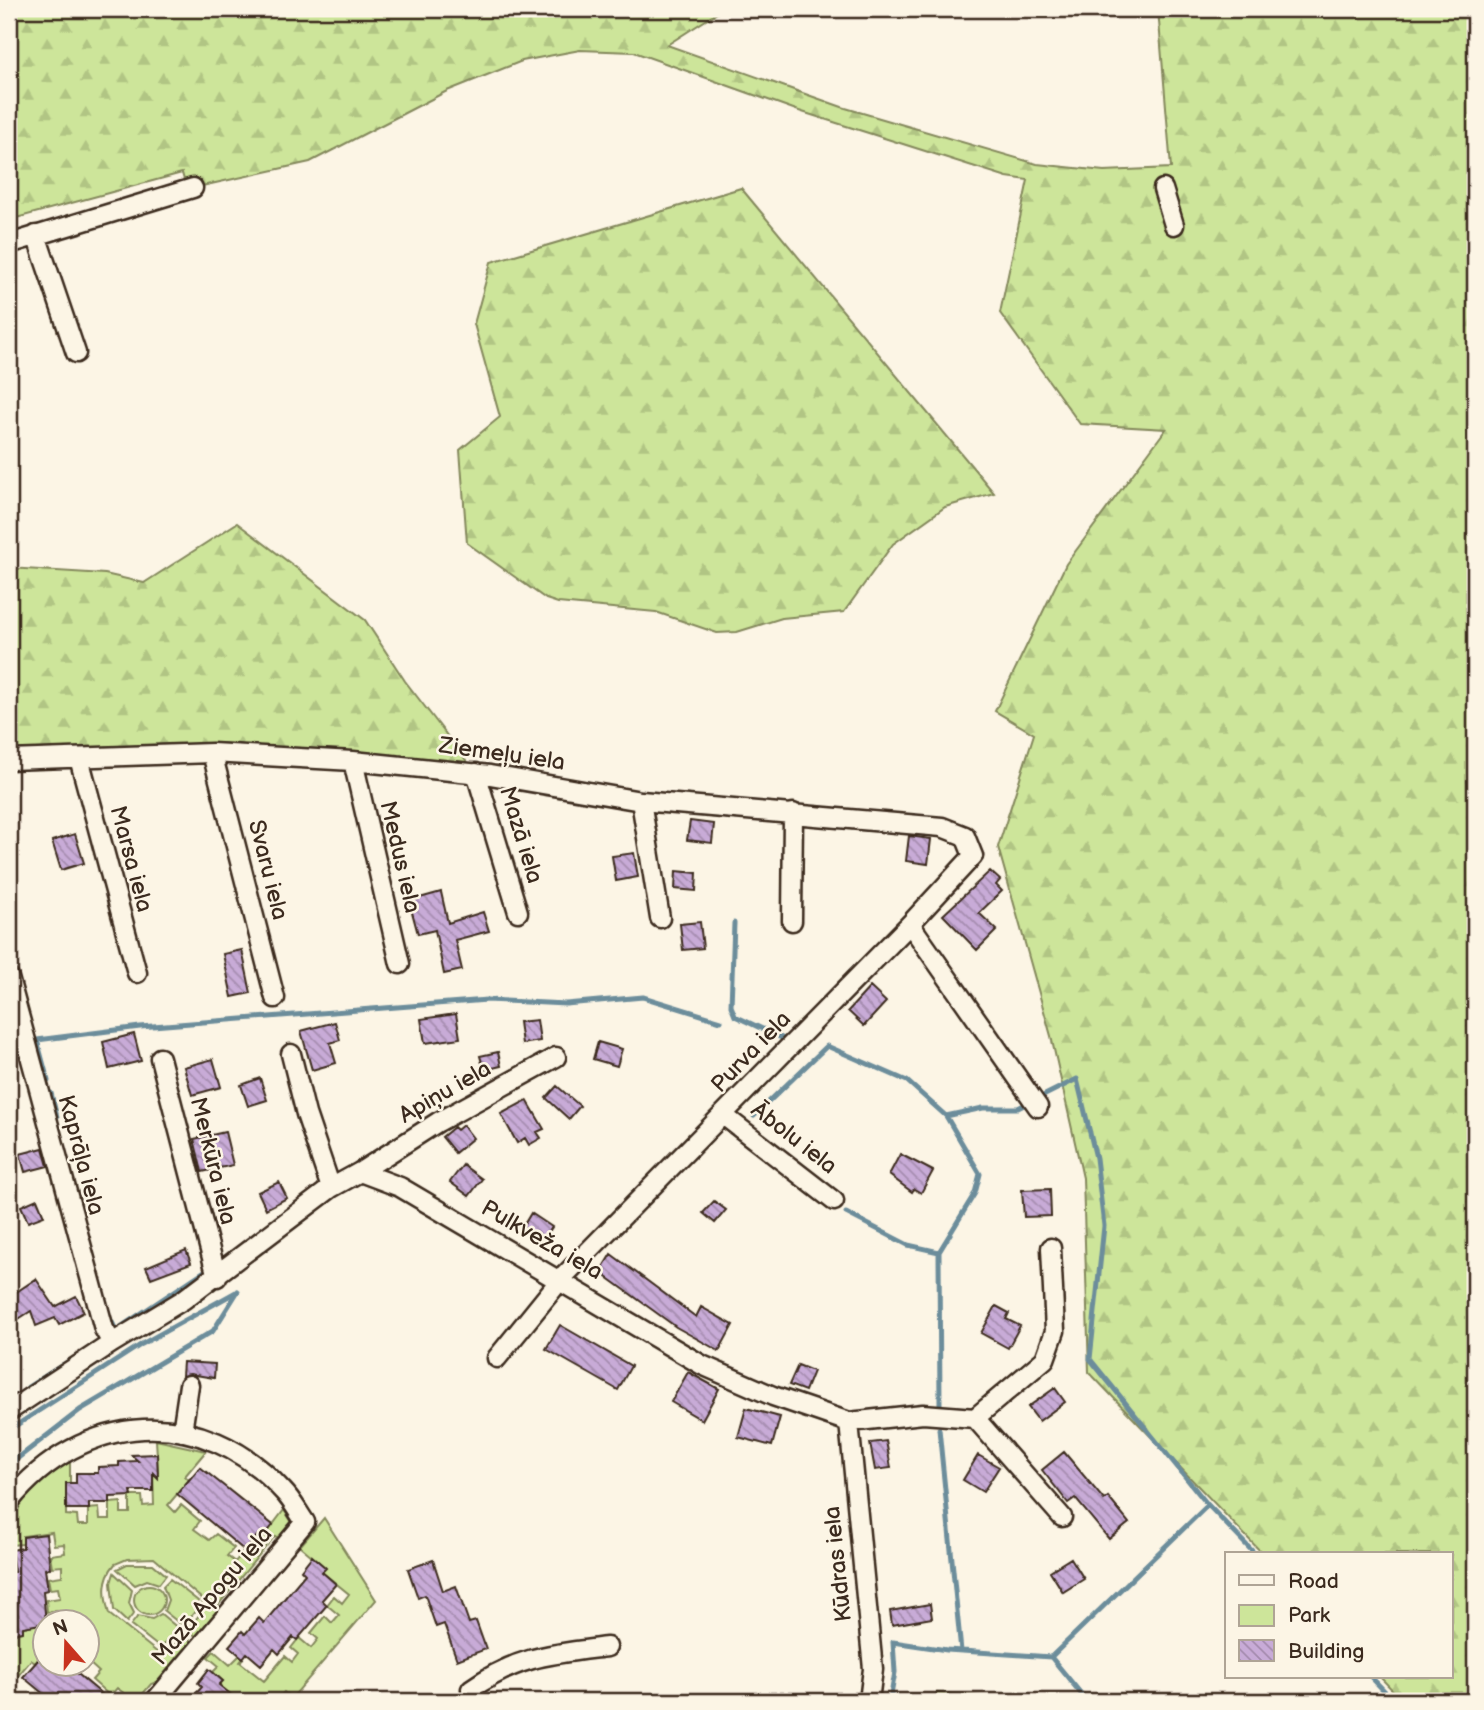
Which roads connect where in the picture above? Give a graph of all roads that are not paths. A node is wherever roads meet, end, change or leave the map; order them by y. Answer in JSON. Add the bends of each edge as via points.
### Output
{"nodes":[{"id":1,"x":193,"y":188,"type":"dead end"},
{"id":2,"x":1163,"y":189,"type":"dead end"},
{"id":3,"x":1174,"y":225,"type":"dead end"},
{"id":4,"x":36,"y":235,"type":"junction"},
{"id":5,"x":9,"y":244,"type":"edge"},
{"id":6,"x":76,"y":353,"type":"dead end"},
{"id":7,"x":212,"y":753,"type":"junction"},
{"id":8,"x":79,"y":758,"type":"junction"},
{"id":9,"x":9,"y":760,"type":"edge"},
{"id":10,"x":353,"y":761,"type":"junction"},
{"id":11,"x":476,"y":773,"type":"junction"},
{"id":12,"x":641,"y":801,"type":"junction"},
{"id":13,"x":793,"y":813,"type":"junction"},
{"id":14,"x":973,"y":856,"type":"joint"},
{"id":15,"x":518,"y":912,"type":"dead end"},
{"id":16,"x":660,"y":918,"type":"dead end"},
{"id":17,"x":792,"y":921,"type":"dead end"},
{"id":18,"x":910,"y":924,"type":"junction"},
{"id":19,"x":400,"y":964,"type":"dead end"},
{"id":20,"x":137,"y":973,"type":"dead end"},
{"id":21,"x":9,"y":978,"type":"edge"},
{"id":22,"x":275,"y":998,"type":"dead end"},
{"id":23,"x":291,"y":1054,"type":"dead end"},
{"id":24,"x":556,"y":1057,"type":"dead end"},
{"id":25,"x":160,"y":1058,"type":"dead end"},
{"id":26,"x":1038,"y":1107,"type":"dead end"},
{"id":27,"x":723,"y":1115,"type":"junction"},
{"id":28,"x":360,"y":1172,"type":"junction"},
{"id":29,"x":331,"y":1188,"type":"junction"},
{"id":30,"x":834,"y":1200,"type":"dead end"},
{"id":31,"x":1051,"y":1248,"type":"dead end"},
{"id":32,"x":217,"y":1277,"type":"junction"},
{"id":33,"x":561,"y":1279,"type":"junction"},
{"id":34,"x":112,"y":1343,"type":"junction"},
{"id":35,"x":497,"y":1358,"type":"dead end"},
{"id":36,"x":189,"y":1385,"type":"dead end"},
{"id":37,"x":11,"y":1405,"type":"edge"},
{"id":38,"x":975,"y":1418,"type":"junction"},
{"id":39,"x":849,"y":1422,"type":"junction"},
{"id":40,"x":182,"y":1432,"type":"junction"},
{"id":41,"x":9,"y":1502,"type":"edge"},
{"id":42,"x":1062,"y":1517,"type":"dead end"},
{"id":43,"x":607,"y":1647,"type":"dead end"},
{"id":44,"x":155,"y":1701,"type":"edge"},
{"id":45,"x":477,"y":1701,"type":"edge"},
{"id":46,"x":869,"y":1701,"type":"edge"}],
"edges":[{"from":1,"to":4,"type":"street"},
{"from":2,"to":3,"type":"street"},
{"from":4,"to":5,"type":"street"},
{"from":4,"to":6,"type":"street"},
{"from":7,"to":8,"type":"street","name":"Ziemeļu iela"},
{"from":7,"to":10,"type":"street","name":"Ziemeļu iela"},
{"from":7,"to":22,"type":"street","name":"Svaru iela"},
{"from":8,"to":9,"type":"street","name":"Ziemeļu iela"},
{"from":8,"to":20,"type":"street","name":"Marsa iela"},
{"from":10,"to":11,"type":"street","name":"Ziemeļu iela"},
{"from":10,"to":19,"type":"street","name":"Medus iela"},
{"from":11,"to":12,"type":"street","name":"Ziemeļu iela"},
{"from":11,"to":15,"type":"street","name":"Mazā iela"},
{"from":12,"to":13,"type":"street","name":"Ziemeļu iela"},
{"from":12,"to":16,"type":"street"},
{"from":13,"to":14,"type":"street","name":"Ziemeļu iela","via":[[942,827],[965,836]]},
{"from":13,"to":17,"type":"street"},
{"from":14,"to":18,"type":"street","name":"Purva iela"},
{"from":18,"to":26,"type":"street"},
{"from":18,"to":27,"type":"street","name":"Purva iela"},
{"from":21,"to":34,"type":"street","name":"Kaprāļa iela","via":[[70,1210]]},
{"from":23,"to":29,"type":"street"},
{"from":24,"to":28,"type":"street","name":"Apiņu iela"},
{"from":25,"to":32,"type":"street","name":"Merkūra iela"},
{"from":27,"to":30,"type":"street","name":"Ābolu iela"},
{"from":27,"to":33,"type":"street","name":"Purva iela"},
{"from":28,"to":29,"type":"street"},
{"from":28,"to":33,"type":"street","name":"Pulkveža iela","via":[[400,1187]]},
{"from":29,"to":32,"type":"street"},
{"from":31,"to":38,"type":"street","via":[[1055,1331],[1045,1359]]},
{"from":32,"to":34,"type":"street"},
{"from":33,"to":35,"type":"street"},
{"from":33,"to":39,"type":"street","name":"Pulkveža iela","via":[[702,1365]]},
{"from":34,"to":37,"type":"street"},
{"from":36,"to":40,"type":"street"},
{"from":38,"to":39,"type":"street","name":"Pulkveža iela","via":[[923,1414]]},
{"from":38,"to":42,"type":"street"},
{"from":39,"to":46,"type":"street","name":"Kūdras iela","via":[[873,1669]]},
{"from":40,"to":41,"type":"street","via":[[121,1430],[94,1438],[41,1467]]},
{"from":40,"to":44,"type":"street","name":"Mazā Apogu iela","via":[[204,1437],[253,1463],[284,1492],[305,1522]]},
{"from":43,"to":45,"type":"street","via":[[537,1655],[471,1689]]}]}
